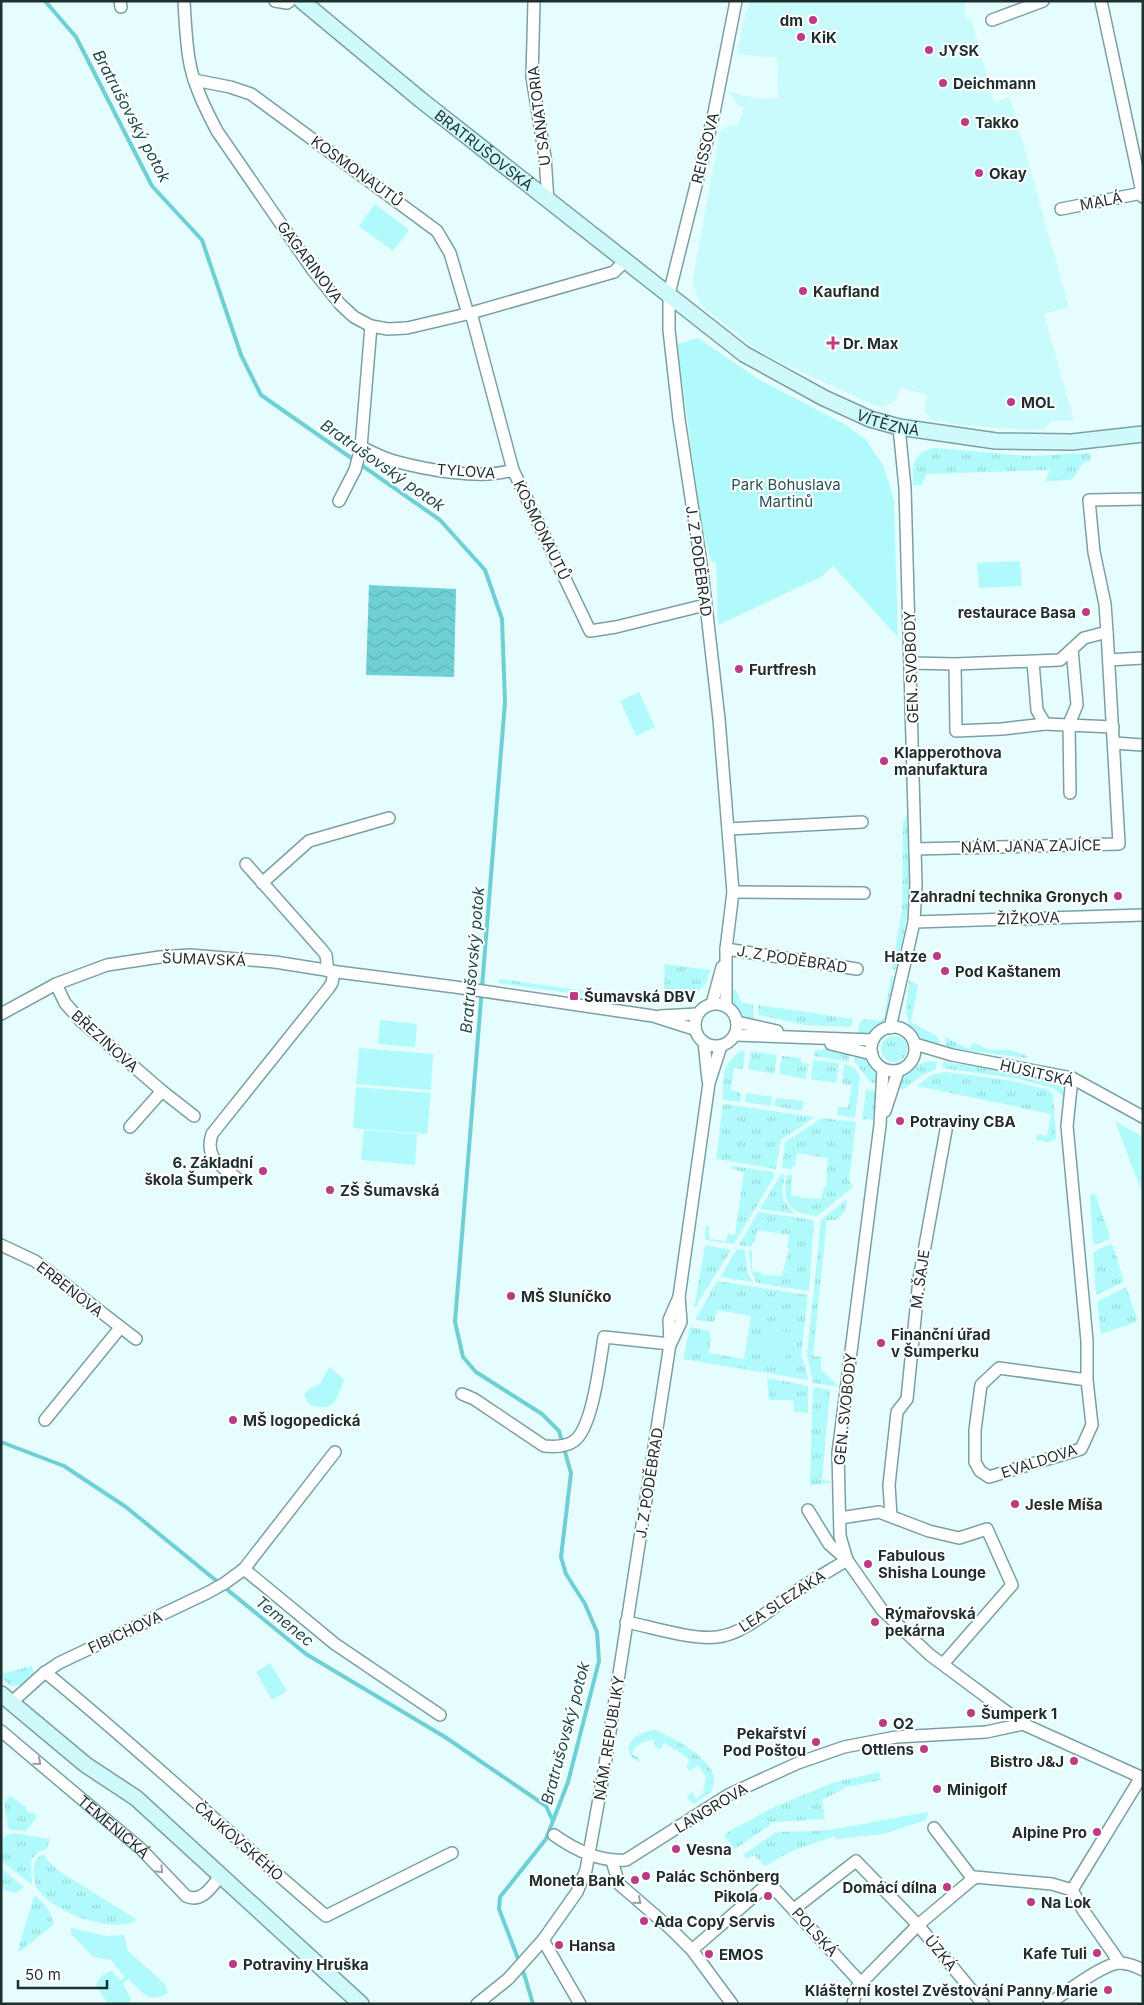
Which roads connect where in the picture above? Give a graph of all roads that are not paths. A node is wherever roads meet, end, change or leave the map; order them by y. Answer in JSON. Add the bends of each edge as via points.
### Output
{"nodes":[{"id":1,"x":184,"y":1,"type":"edge"},
{"id":2,"x":275,"y":1,"type":"edge"},
{"id":3,"x":290,"y":1,"type":"edge"},
{"id":4,"x":302,"y":1,"type":"edge"},
{"id":5,"x":534,"y":1,"type":"edge"},
{"id":6,"x":736,"y":1,"type":"edge"},
{"id":7,"x":1043,"y":1,"type":"edge"},
{"id":8,"x":1101,"y":1,"type":"edge"},
{"id":9,"x":992,"y":20,"type":"dead end"},
{"id":10,"x":194,"y":80,"type":"junction"},
{"id":11,"x":1142,"y":195,"type":"edge"},
{"id":12,"x":548,"y":201,"type":"junction"},
{"id":13,"x":1061,"y":209,"type":"dead end"},
{"id":14,"x":624,"y":261,"type":"junction"},
{"id":15,"x":669,"y":294,"type":"junction"},
{"id":16,"x":470,"y":313,"type":"junction"},
{"id":17,"x":371,"y":326,"type":"junction"},
{"id":18,"x":899,"y":427,"type":"junction"},
{"id":19,"x":1143,"y":434,"type":"edge"},
{"id":20,"x":360,"y":451,"type":"junction"},
{"id":21,"x":513,"y":470,"type":"junction"},
{"id":22,"x":1143,"y":499,"type":"edge"},
{"id":23,"x":339,"y":500,"type":"dead end"},
{"id":24,"x":705,"y":605,"type":"junction"},
{"id":25,"x":1107,"y":632,"type":"junction"},
{"id":26,"x":1072,"y":649,"type":"junction"},
{"id":27,"x":1143,"y":658,"type":"edge"},
{"id":28,"x":1109,"y":660,"type":"junction"},
{"id":29,"x":1033,"y":662,"type":"junction"},
{"id":30,"x":911,"y":663,"type":"junction"},
{"id":31,"x":955,"y":664,"type":"junction"},
{"id":32,"x":1045,"y":724,"type":"junction"},
{"id":33,"x":1069,"y":724,"type":"junction"},
{"id":34,"x":1113,"y":727,"type":"junction"},
{"id":35,"x":1114,"y":743,"type":"junction"},
{"id":36,"x":1143,"y":745,"type":"edge"},
{"id":37,"x":1070,"y":793,"type":"dead end"},
{"id":38,"x":389,"y":818,"type":"dead end"},
{"id":39,"x":862,"y":822,"type":"dead end"},
{"id":40,"x":728,"y":829,"type":"junction"},
{"id":41,"x":915,"y":849,"type":"junction"},
{"id":42,"x":246,"y":864,"type":"dead end"},
{"id":43,"x":262,"y":883,"type":"junction"},
{"id":44,"x":734,"y":892,"type":"junction"},
{"id":45,"x":864,"y":893,"type":"dead end"},
{"id":46,"x":1143,"y":914,"type":"edge"},
{"id":47,"x":914,"y":922,"type":"junction"},
{"id":48,"x":726,"y":949,"type":"junction"},
{"id":49,"x":857,"y":969,"type":"dead end"},
{"id":50,"x":331,"y":971,"type":"junction"},
{"id":51,"x":56,"y":984,"type":"junction"},
{"id":52,"x":898,"y":997,"type":"junction"},
{"id":53,"x":712,"y":1004,"type":"junction"},
{"id":54,"x":726,"y":1006,"type":"junction"},
{"id":55,"x":1,"y":1014,"type":"edge"},
{"id":56,"x":697,"y":1014,"type":"junction"},
{"id":57,"x":653,"y":1016,"type":"junction"},
{"id":58,"x":737,"y":1022,"type":"junction"},
{"id":59,"x":890,"y":1028,"type":"junction"},
{"id":60,"x":694,"y":1029,"type":"junction"},
{"id":61,"x":904,"y":1030,"type":"junction"},
{"id":62,"x":735,"y":1035,"type":"junction"},
{"id":63,"x":803,"y":1037,"type":"junction"},
{"id":64,"x":873,"y":1040,"type":"junction"},
{"id":65,"x":704,"y":1042,"type":"junction"},
{"id":66,"x":915,"y":1044,"type":"junction"},
{"id":67,"x":721,"y":1046,"type":"junction"},
{"id":68,"x":872,"y":1054,"type":"junction"},
{"id":69,"x":952,"y":1055,"type":"junction"},
{"id":70,"x":914,"y":1057,"type":"junction"},
{"id":71,"x":883,"y":1069,"type":"junction"},
{"id":72,"x":898,"y":1071,"type":"junction"},
{"id":73,"x":1072,"y":1078,"type":"junction"},
{"id":74,"x":708,"y":1083,"type":"junction"},
{"id":75,"x":162,"y":1091,"type":"junction"},
{"id":76,"x":194,"y":1116,"type":"dead end"},
{"id":77,"x":1143,"y":1117,"type":"edge"},
{"id":78,"x":880,"y":1124,"type":"junction"},
{"id":79,"x":130,"y":1127,"type":"dead end"},
{"id":80,"x":946,"y":1130,"type":"dead end"},
{"id":81,"x":239,"y":1180,"type":"dead end"},
{"id":82,"x":1,"y":1245,"type":"edge"},
{"id":83,"x":120,"y":1328,"type":"junction"},
{"id":84,"x":136,"y":1339,"type":"dead end"},
{"id":85,"x":670,"y":1344,"type":"junction"},
{"id":86,"x":1087,"y":1380,"type":"junction"},
{"id":87,"x":462,"y":1394,"type":"dead end"},
{"id":88,"x":45,"y":1420,"type":"dead end"},
{"id":89,"x":335,"y":1452,"type":"dead end"},
{"id":90,"x":808,"y":1510,"type":"dead end"},
{"id":91,"x":891,"y":1516,"type":"junction"},
{"id":92,"x":840,"y":1518,"type":"junction"},
{"id":93,"x":847,"y":1560,"type":"junction"},
{"id":94,"x":244,"y":1569,"type":"junction"},
{"id":95,"x":626,"y":1622,"type":"junction"},
{"id":96,"x":943,"y":1664,"type":"junction"},
{"id":97,"x":45,"y":1672,"type":"junction"},
{"id":98,"x":7,"y":1698,"type":"edge"},
{"id":99,"x":440,"y":1715,"type":"dead end"},
{"id":100,"x":1023,"y":1724,"type":"junction"},
{"id":101,"x":1,"y":1731,"type":"edge"},
{"id":102,"x":1142,"y":1778,"type":"edge"},
{"id":103,"x":934,"y":1828,"type":"dead end"},
{"id":104,"x":554,"y":1836,"type":"dead end"},
{"id":105,"x":452,"y":1853,"type":"dead end"},
{"id":106,"x":590,"y":1854,"type":"junction"},
{"id":107,"x":612,"y":1861,"type":"junction"},
{"id":108,"x":221,"y":1875,"type":"junction"},
{"id":109,"x":973,"y":1879,"type":"junction"},
{"id":110,"x":1072,"y":1890,"type":"junction"},
{"id":111,"x":794,"y":1909,"type":"junction"},
{"id":112,"x":918,"y":1925,"type":"junction"},
{"id":113,"x":543,"y":1940,"type":"junction"},
{"id":114,"x":692,"y":1950,"type":"junction"},
{"id":115,"x":1120,"y":1963,"type":"junction"},
{"id":116,"x":1143,"y":1970,"type":"edge"},
{"id":117,"x":861,"y":1982,"type":"junction"},
{"id":118,"x":362,"y":2004,"type":"edge"},
{"id":119,"x":477,"y":2004,"type":"edge"},
{"id":120,"x":580,"y":2004,"type":"edge"},
{"id":121,"x":732,"y":2004,"type":"edge"},
{"id":122,"x":853,"y":2004,"type":"edge"},
{"id":123,"x":983,"y":2004,"type":"edge"},
{"id":124,"x":1049,"y":2004,"type":"edge"}],
"edges":[{"from":1,"to":10,"type":"street","name":"GAGARINOVA"},
{"from":2,"to":3,"type":"street"},
{"from":4,"to":12,"type":"main road","name":"BRATRUŠOVSKÁ"},
{"from":5,"to":12,"type":"street","name":"U SANATORIA","via":[[532,77]]},
{"from":6,"to":15,"type":"street","name":"REISSOVA","via":[[714,113]]},
{"from":7,"to":9,"type":"street"},
{"from":8,"to":11,"type":"street"},
{"from":10,"to":16,"type":"street","name":"KOSMONAUTŮ","via":[[230,86],[251,94],[437,231],[450,253]]},
{"from":10,"to":17,"type":"street","name":"GAGARINOVA","via":[[217,130],[312,269],[340,304]]},
{"from":11,"to":13,"type":"street","name":"MALÁ"},
{"from":12,"to":14,"type":"main road","name":"BRATRUŠOVSKÁ"},
{"from":14,"to":15,"type":"main road","name":"BRATRUŠOVSKÁ"},
{"from":14,"to":16,"type":"street","name":"GAGARINOVA","via":[[614,272]]},
{"from":15,"to":18,"type":"main road","name":"VÍTĚZNÁ","via":[[744,354],[824,398],[870,419]]},
{"from":15,"to":24,"type":"street","name":"J. Z PODĚBRAD","via":[[669,330],[679,419]]},
{"from":16,"to":17,"type":"street","name":"GAGARINOVA","via":[[407,328]]},
{"from":16,"to":21,"type":"street","name":"KOSMONAUTŮ"},
{"from":17,"to":20,"type":"street"},
{"from":18,"to":19,"type":"main road","name":"VÍTĚZNÁ","via":[[996,441],[1072,442]]},
{"from":18,"to":30,"type":"street","name":"GEN. SVOBODY","via":[[905,488]]},
{"from":20,"to":21,"type":"street","name":"TYLOVA","via":[[392,461],[460,473],[501,474]]},
{"from":20,"to":23,"type":"street","via":[[355,470]]},
{"from":21,"to":24,"type":"street","name":"KOSMONAUTŮ","via":[[590,630],[616,627]]},
{"from":22,"to":25,"type":"street","name":"NÁM. JANA ZAJÍCE","via":[[1089,500]]},
{"from":24,"to":40,"type":"street","name":"J. Z PODĚBRAD"},
{"from":25,"to":26,"type":"street","via":[[1084,638]]},
{"from":25,"to":28,"type":"street","name":"NÁM. JANA ZAJÍCE"},
{"from":26,"to":29,"type":"street","via":[[1060,660]]},
{"from":26,"to":33,"type":"street","via":[[1077,705]]},
{"from":27,"to":28,"type":"street"},
{"from":28,"to":34,"type":"street","name":"NÁM. JANA ZAJÍCE"},
{"from":29,"to":31,"type":"street"},
{"from":29,"to":32,"type":"street","via":[[1037,710]]},
{"from":30,"to":31,"type":"street"},
{"from":30,"to":41,"type":"street","name":"GEN. SVOBODY"},
{"from":31,"to":32,"type":"street","via":[[956,731]]},
{"from":32,"to":33,"type":"street"},
{"from":33,"to":34,"type":"street"},
{"from":33,"to":37,"type":"street"},
{"from":34,"to":35,"type":"street","name":"NÁM. JANA ZAJÍCE"},
{"from":35,"to":36,"type":"street"},
{"from":35,"to":41,"type":"street","name":"NÁM. JANA ZAJÍCE","via":[[1119,844]]},
{"from":38,"to":43,"type":"street","via":[[309,841]]},
{"from":39,"to":40,"type":"street"},
{"from":40,"to":44,"type":"street","name":"J. Z PODĚBRAD"},
{"from":41,"to":47,"type":"street","name":"GEN. SVOBODY"},
{"from":42,"to":43,"type":"street"},
{"from":43,"to":50,"type":"street","via":[[326,955]]},
{"from":44,"to":45,"type":"street"},
{"from":44,"to":48,"type":"street","name":"J. Z PODĚBRAD"},
{"from":46,"to":47,"type":"street","name":"ŽIŽKOVA"},
{"from":47,"to":52,"type":"street","name":"GEN. SVOBODY"},
{"from":48,"to":49,"type":"street","name":"J. Z PODĚBRAD"},
{"from":48,"to":53,"type":"street","name":"J. Z PODĚBRAD"},
{"from":48,"to":54,"type":"street","name":"J. Z PODĚBRAD"},
{"from":50,"to":51,"type":"street","name":"ŠUMAVSKÁ","via":[[275,962],[190,955],[107,965]]},
{"from":50,"to":57,"type":"street","name":"ŠUMAVSKÁ"},
{"from":50,"to":81,"type":"street","via":[[332,983],[328,989],[212,1134],[209,1143],[213,1158]]},
{"from":51,"to":55,"type":"street","name":"ŠUMAVSKÁ"},
{"from":51,"to":75,"type":"street","name":"BŘEZINOVA","via":[[65,1003],[80,1021]]},
{"from":52,"to":59,"type":"street","name":"GEN. SVOBODY"},
{"from":52,"to":61,"type":"street","name":"GEN. SVOBODY"},
{"from":53,"to":54,"type":"street"},
{"from":53,"to":56,"type":"street"},
{"from":54,"to":58,"type":"street"},
{"from":56,"to":57,"type":"street","name":"ŠUMAVSKÁ"},
{"from":56,"to":60,"type":"street"},
{"from":57,"to":60,"type":"street","name":"ŠUMAVSKÁ"},
{"from":58,"to":62,"type":"street"},
{"from":58,"to":63,"type":"street"},
{"from":59,"to":61,"type":"street"},
{"from":59,"to":64,"type":"street","via":[[877,1034]]},
{"from":60,"to":65,"type":"street"},
{"from":61,"to":66,"type":"street","name":"GEN. SVOBODY"},
{"from":62,"to":63,"type":"street"},
{"from":62,"to":67,"type":"street"},
{"from":63,"to":64,"type":"street"},
{"from":63,"to":68,"type":"street"},
{"from":64,"to":68,"type":"street"},
{"from":65,"to":67,"type":"street"},
{"from":65,"to":74,"type":"street","name":"J. Z PODĚBRAD"},
{"from":66,"to":69,"type":"street","name":"HUSITSKÁ"},
{"from":66,"to":70,"type":"street"},
{"from":67,"to":74,"type":"street","name":"J. Z PODĚBRAD"},
{"from":68,"to":71,"type":"street","via":[[874,1061]]},
{"from":69,"to":70,"type":"street","name":"HUSITSKÁ"},
{"from":69,"to":73,"type":"street","name":"HUSITSKÁ"},
{"from":70,"to":72,"type":"street","via":[[910,1064]]},
{"from":71,"to":72,"type":"street"},
{"from":71,"to":78,"type":"street","name":"GEN. SVOBODY"},
{"from":72,"to":78,"type":"street","name":"GEN. SVOBODY"},
{"from":73,"to":77,"type":"street","name":"HUSITSKÁ"},
{"from":73,"to":86,"type":"street","name":"EVALDOVA","via":[[1067,1126],[1087,1341]]},
{"from":74,"to":85,"type":"street","name":"J. Z PODĚBRAD","via":[[679,1297],[669,1320]]},
{"from":75,"to":76,"type":"street","name":"BŘEZINOVA"},
{"from":75,"to":79,"type":"street"},
{"from":78,"to":92,"type":"street","name":"GEN. SVOBODY","via":[[838,1453]]},
{"from":80,"to":91,"type":"street","name":"M. ŠAJE","via":[[918,1279],[907,1399],[897,1412],[889,1485]]},
{"from":82,"to":83,"type":"street","name":"ERBENOVA","via":[[35,1261]]},
{"from":83,"to":84,"type":"street","name":"ERBENOVA"},
{"from":83,"to":88,"type":"street"},
{"from":85,"to":87,"type":"street","via":[[604,1336],[589,1417],[583,1432],[572,1443],[556,1447],[544,1446]]},
{"from":85,"to":95,"type":"street","name":"J. Z PODĚBRAD"},
{"from":86,"to":86,"type":"street","name":"EVALDOVA","via":[[1092,1426],[1082,1448],[989,1478],[980,1471],[976,1462],[975,1430],[981,1386],[999,1368]]},
{"from":89,"to":94,"type":"street","name":"FIBICHOVA"},
{"from":90,"to":93,"type":"street","via":[[829,1544]]},
{"from":91,"to":92,"type":"street","via":[[879,1512]]},
{"from":91,"to":96,"type":"street","via":[[958,1538],[987,1529],[1012,1585]]},
{"from":92,"to":93,"type":"street","name":"GEN. SVOBODY","via":[[840,1536]]},
{"from":93,"to":95,"type":"street","name":"LEA SLEZAKA","via":[[727,1635],[701,1637]]},
{"from":93,"to":96,"type":"street","name":"GEN. SVOBODY","via":[[882,1610]]},
{"from":94,"to":97,"type":"street","name":"FIBICHOVA","via":[[221,1585]]},
{"from":94,"to":99,"type":"street","via":[[335,1644]]},
{"from":95,"to":106,"type":"street","name":"NÁM. REPUBLIKY"},
{"from":96,"to":100,"type":"street","name":"GEN. SVOBODY"},
{"from":97,"to":98,"type":"street","name":"FIBICHOVA"},
{"from":97,"to":105,"type":"street","name":"ČAJKOVSKÉHO","via":[[326,1916]]},
{"from":98,"to":108,"type":"main road","name":"TEMENICKÁ","via":[[86,1765],[136,1798]]},
{"from":100,"to":102,"type":"street","name":"GEN. SVOBODY"},
{"from":100,"to":107,"type":"street","name":"LANGROVA","via":[[986,1732],[896,1737],[844,1748],[798,1763],[730,1794],[626,1860]]},
{"from":101,"to":108,"type":"street","name":"TEMENICKÁ","one_way":true,"via":[[141,1849],[186,1896],[203,1896]]},
{"from":102,"to":110,"type":"street"},
{"from":103,"to":109,"type":"street"},
{"from":104,"to":106,"type":"street"},
{"from":106,"to":107,"type":"street"},
{"from":106,"to":113,"type":"street","via":[[577,1892]]},
{"from":107,"to":114,"type":"street","one_way":true,"via":[[619,1884]]},
{"from":108,"to":118,"type":"main road","name":"TEMENICKÁ"},
{"from":109,"to":110,"type":"street","via":[[1052,1884]]},
{"from":109,"to":112,"type":"street"},
{"from":110,"to":115,"type":"street"},
{"from":111,"to":112,"type":"street","name":"ÚZKÁ","via":[[856,1861]]},
{"from":111,"to":114,"type":"street","name":"POLSKÁ","via":[[769,1883]]},
{"from":111,"to":117,"type":"street","name":"POLSKÁ"},
{"from":112,"to":117,"type":"street"},
{"from":112,"to":123,"type":"street","name":"ÚZKÁ"},
{"from":113,"to":119,"type":"street","via":[[496,1990]]},
{"from":113,"to":120,"type":"street"},
{"from":114,"to":121,"type":"street"},
{"from":115,"to":116,"type":"street"},
{"from":115,"to":124,"type":"street","via":[[1106,1968]]},
{"from":117,"to":122,"type":"street"}]}
